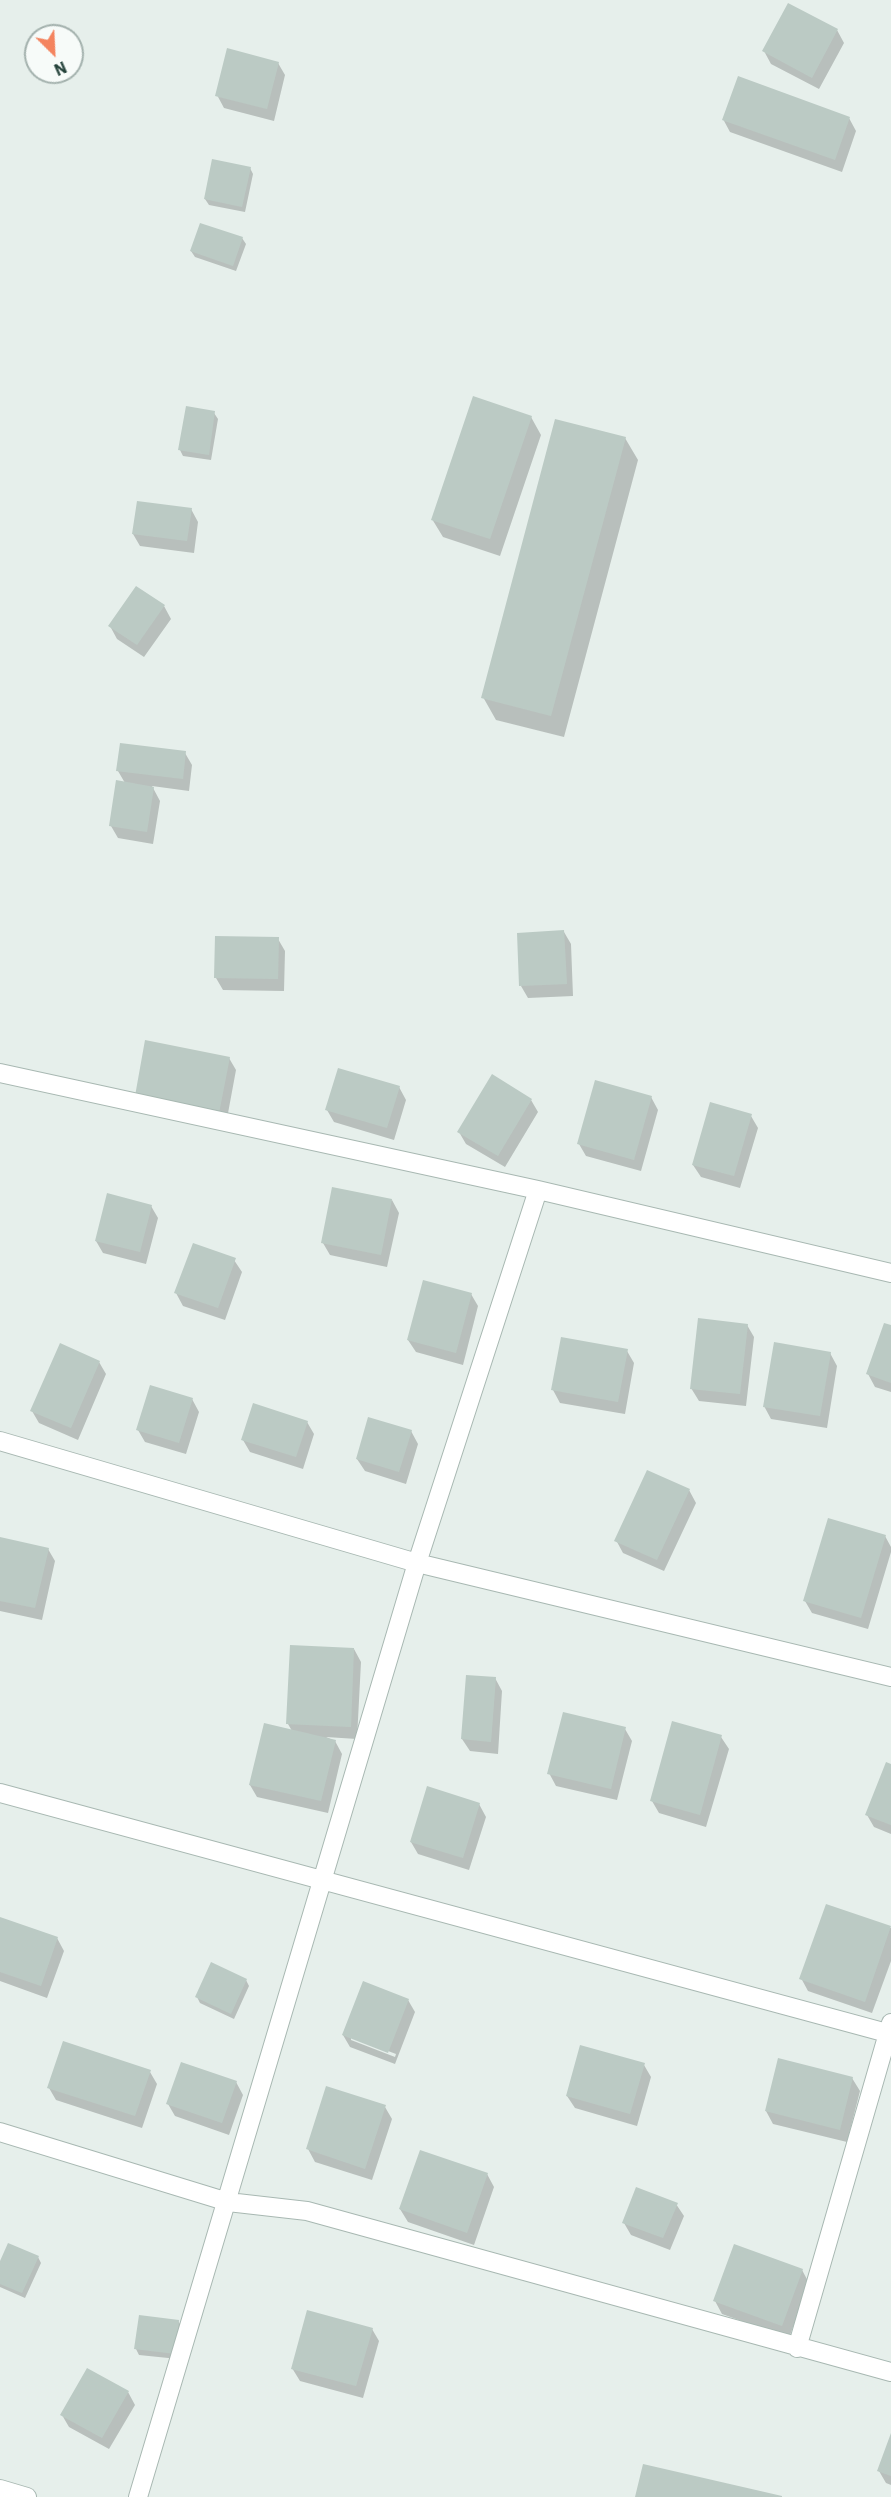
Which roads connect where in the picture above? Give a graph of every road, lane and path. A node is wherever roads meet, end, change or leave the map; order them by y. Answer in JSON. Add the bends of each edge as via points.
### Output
{"nodes":[{"id":1,"x":0,"y":1073,"type":"edge"},
{"id":2,"x":538,"y":1190,"type":"junction"},
{"id":3,"x":891,"y":1273,"type":"edge"},
{"id":4,"x":0,"y":1441,"type":"edge"},
{"id":5,"x":417,"y":1563,"type":"junction"},
{"id":6,"x":891,"y":1677,"type":"edge"},
{"id":7,"x":0,"y":1793,"type":"edge"},
{"id":8,"x":323,"y":1881,"type":"junction"},
{"id":9,"x":890,"y":2030,"type":"edge"},
{"id":10,"x":0,"y":2132,"type":"edge"},
{"id":11,"x":228,"y":2202,"type":"junction"},
{"id":12,"x":797,"y":2348,"type":"junction"},
{"id":13,"x":891,"y":2372,"type":"edge"},
{"id":14,"x":0,"y":2489,"type":"edge"},
{"id":15,"x":27,"y":2497,"type":"edge"},
{"id":16,"x":138,"y":2497,"type":"edge"}],
"edges":[{"from":1,"to":2,"type":"street"},
{"from":2,"to":3,"type":"street"},
{"from":2,"to":5,"type":"street"},
{"from":4,"to":5,"type":"street"},
{"from":5,"to":6,"type":"street"},
{"from":5,"to":8,"type":"street"},
{"from":7,"to":8,"type":"street"},
{"from":8,"to":9,"type":"street"},
{"from":8,"to":11,"type":"street"},
{"from":9,"to":12,"type":"street"},
{"from":10,"to":11,"type":"street"},
{"from":11,"to":12,"type":"street","via":[[307,2211]]},
{"from":11,"to":16,"type":"street"},
{"from":12,"to":13,"type":"street"},
{"from":14,"to":15,"type":"street"}]}
